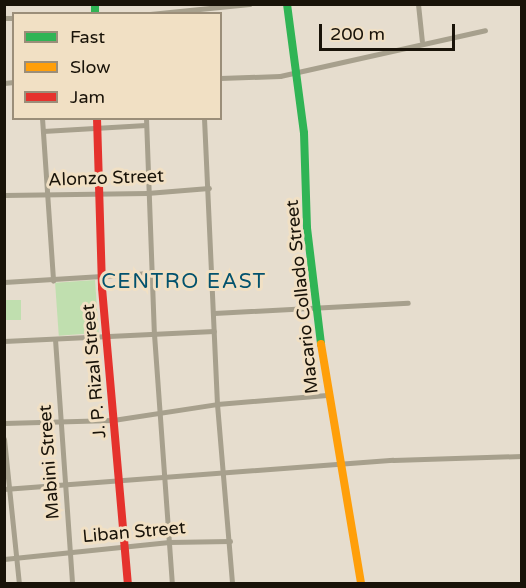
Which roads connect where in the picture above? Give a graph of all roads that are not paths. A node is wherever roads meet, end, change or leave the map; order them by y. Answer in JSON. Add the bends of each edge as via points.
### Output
{"nodes":[{"id":1,"x":249,"y":4,"type":"edge"},
{"id":2,"x":287,"y":4,"type":"edge"},
{"id":3,"x":418,"y":4,"type":"edge"},
{"id":4,"x":192,"y":12,"type":"edge"},
{"id":5,"x":485,"y":30,"type":"dead end"},
{"id":6,"x":422,"y":41,"type":"junction"},
{"id":7,"x":295,"y":71,"type":"junction"},
{"id":8,"x":222,"y":78,"type":"edge"},
{"id":9,"x":42,"y":120,"type":"edge"},
{"id":10,"x":97,"y":120,"type":"edge"},
{"id":11,"x":204,"y":120,"type":"edge"},
{"id":12,"x":146,"y":122,"type":"edge"},
{"id":13,"x":97,"y":129,"type":"junction"},
{"id":14,"x":43,"y":131,"type":"junction"},
{"id":15,"x":209,"y":188,"type":"junction"},
{"id":16,"x":147,"y":194,"type":"junction"},
{"id":17,"x":4,"y":195,"type":"edge"},
{"id":18,"x":48,"y":195,"type":"junction"},
{"id":19,"x":99,"y":195,"type":"junction"},
{"id":20,"x":151,"y":273,"type":"junction"},
{"id":21,"x":101,"y":277,"type":"junction"},
{"id":22,"x":53,"y":281,"type":"junction"},
{"id":23,"x":4,"y":282,"type":"edge"},
{"id":24,"x":408,"y":303,"type":"dead end"},
{"id":25,"x":317,"y":309,"type":"junction"},
{"id":26,"x":214,"y":313,"type":"junction"},
{"id":27,"x":214,"y":331,"type":"junction"},
{"id":28,"x":154,"y":334,"type":"junction"},
{"id":29,"x":105,"y":337,"type":"junction"},
{"id":30,"x":55,"y":339,"type":"junction"},
{"id":31,"x":4,"y":341,"type":"edge"},
{"id":32,"x":327,"y":395,"type":"junction"},
{"id":33,"x":217,"y":404,"type":"junction"},
{"id":34,"x":161,"y":412,"type":"junction"},
{"id":35,"x":113,"y":420,"type":"junction"},
{"id":36,"x":61,"y":422,"type":"junction"},
{"id":37,"x":4,"y":423,"type":"edge"},
{"id":38,"x":4,"y":439,"type":"edge"},
{"id":39,"x":522,"y":456,"type":"edge"},
{"id":40,"x":337,"y":465,"type":"junction"},
{"id":41,"x":223,"y":472,"type":"junction"},
{"id":42,"x":165,"y":475,"type":"junction"},
{"id":43,"x":119,"y":480,"type":"junction"},
{"id":44,"x":66,"y":484,"type":"junction"},
{"id":45,"x":7,"y":489,"type":"edge"},
{"id":46,"x":230,"y":541,"type":"junction"},
{"id":47,"x":170,"y":542,"type":"junction"},
{"id":48,"x":125,"y":547,"type":"junction"},
{"id":49,"x":69,"y":553,"type":"junction"},
{"id":50,"x":17,"y":558,"type":"junction"},
{"id":51,"x":4,"y":559,"type":"edge"},
{"id":52,"x":19,"y":584,"type":"edge"},
{"id":53,"x":72,"y":584,"type":"edge"},
{"id":54,"x":128,"y":584,"type":"edge"},
{"id":55,"x":172,"y":584,"type":"edge"},
{"id":56,"x":232,"y":584,"type":"edge"},
{"id":57,"x":361,"y":584,"type":"edge"}],
"edges":[{"from":1,"to":4,"type":"street"},
{"from":2,"to":7,"type":"street","name":"Macario Collado Street"},
{"from":3,"to":6,"type":"street"},
{"from":5,"to":6,"type":"street"},
{"from":6,"to":7,"type":"street"},
{"from":7,"to":8,"type":"street","via":[[252,79]]},
{"from":7,"to":25,"type":"street","name":"Macario Collado Street","via":[[304,133],[307,228]]},
{"from":9,"to":14,"type":"street"},
{"from":10,"to":13,"type":"street","name":"J. P. Rizal Street"},
{"from":11,"to":15,"type":"street"},
{"from":12,"to":13,"type":"street"},
{"from":12,"to":16,"type":"street"},
{"from":13,"to":14,"type":"street"},
{"from":13,"to":19,"type":"street","name":"J. P. Rizal Street"},
{"from":14,"to":18,"type":"street"},
{"from":15,"to":16,"type":"street","name":"Alonzo Street"},
{"from":15,"to":26,"type":"street"},
{"from":16,"to":19,"type":"street","name":"Alonzo Street"},
{"from":16,"to":20,"type":"street"},
{"from":17,"to":18,"type":"street","name":"Alonzo Street"},
{"from":18,"to":19,"type":"street","name":"Alonzo Street"},
{"from":18,"to":22,"type":"street"},
{"from":19,"to":21,"type":"street","name":"J. P. Rizal Street"},
{"from":20,"to":21,"type":"street"},
{"from":20,"to":28,"type":"street"},
{"from":21,"to":22,"type":"street"},
{"from":21,"to":29,"type":"street","name":"J. P. Rizal Street"},
{"from":22,"to":23,"type":"street"},
{"from":24,"to":25,"type":"street"},
{"from":25,"to":26,"type":"street"},
{"from":25,"to":32,"type":"street","name":"Macario Collado Street"},
{"from":26,"to":27,"type":"street"},
{"from":27,"to":28,"type":"street"},
{"from":27,"to":33,"type":"street"},
{"from":28,"to":29,"type":"street"},
{"from":28,"to":34,"type":"street"},
{"from":29,"to":30,"type":"street"},
{"from":29,"to":35,"type":"street","name":"J. P. Rizal Street"},
{"from":30,"to":31,"type":"street"},
{"from":30,"to":36,"type":"street","name":"Mabini Street"},
{"from":32,"to":33,"type":"street"},
{"from":32,"to":40,"type":"street","name":"Macario Collado Street"},
{"from":33,"to":34,"type":"street"},
{"from":33,"to":41,"type":"street"},
{"from":34,"to":35,"type":"street"},
{"from":34,"to":42,"type":"street"},
{"from":35,"to":36,"type":"street"},
{"from":35,"to":43,"type":"street","name":"J. P. Rizal Street"},
{"from":36,"to":37,"type":"street"},
{"from":36,"to":44,"type":"street","name":"Mabini Street"},
{"from":38,"to":45,"type":"street"},
{"from":39,"to":40,"type":"street"},
{"from":40,"to":41,"type":"street"},
{"from":40,"to":57,"type":"street","name":"Macario Collado Street"},
{"from":41,"to":42,"type":"street"},
{"from":41,"to":46,"type":"street"},
{"from":42,"to":43,"type":"street"},
{"from":42,"to":47,"type":"street"},
{"from":43,"to":44,"type":"street"},
{"from":43,"to":48,"type":"street","name":"J. P. Rizal Street"},
{"from":44,"to":45,"type":"street"},
{"from":44,"to":49,"type":"street","name":"Mabini Street"},
{"from":45,"to":50,"type":"street"},
{"from":46,"to":47,"type":"street","name":"Liban Street"},
{"from":46,"to":56,"type":"street"},
{"from":47,"to":48,"type":"street","name":"Liban Street"},
{"from":47,"to":55,"type":"street"},
{"from":48,"to":49,"type":"street","name":"Liban Street"},
{"from":48,"to":54,"type":"street","name":"J. P. Rizal Street"},
{"from":49,"to":50,"type":"street","name":"Liban Street"},
{"from":49,"to":53,"type":"street","name":"Mabini Street"},
{"from":50,"to":51,"type":"street","name":"Liban Street"},
{"from":50,"to":52,"type":"street"}]}
